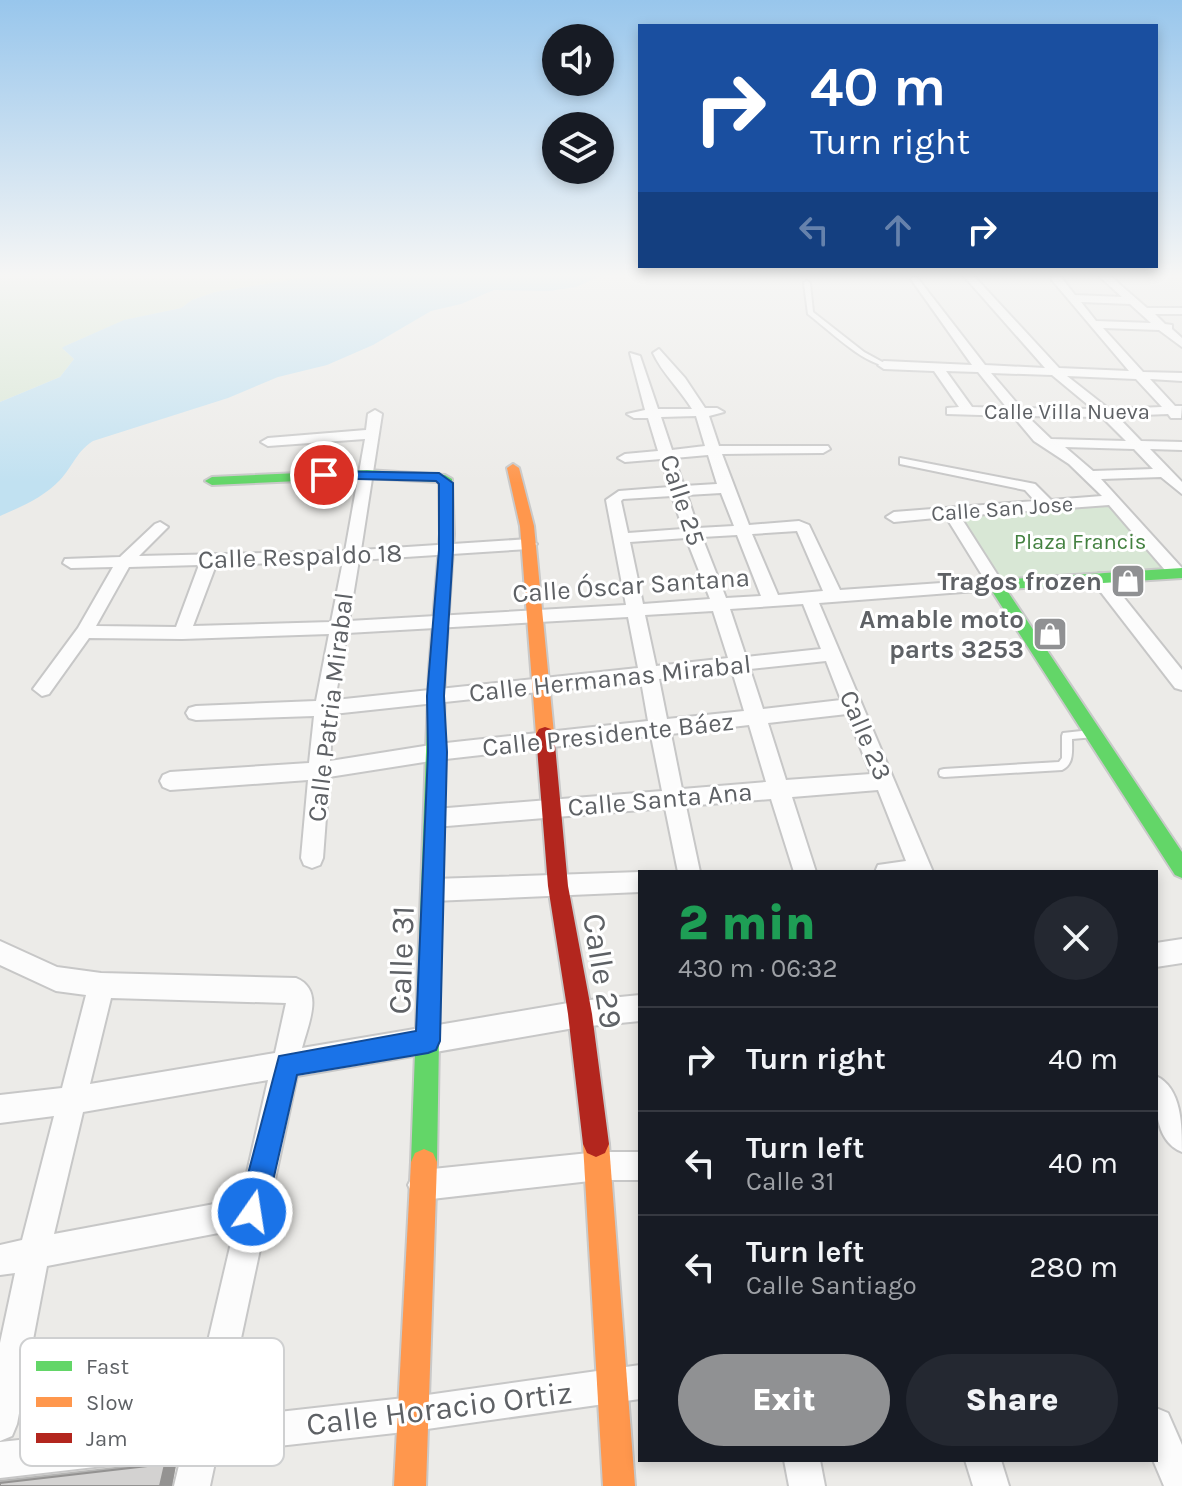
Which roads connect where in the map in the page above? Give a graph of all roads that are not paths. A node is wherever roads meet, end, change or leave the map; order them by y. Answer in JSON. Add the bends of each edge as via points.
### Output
{"nodes":[{"id":1,"x":851,"y":344,"type":"edge"},
{"id":2,"x":963,"y":344,"type":"edge"},
{"id":3,"x":1030,"y":344,"type":"edge"},
{"id":4,"x":1111,"y":344,"type":"edge"},
{"id":5,"x":659,"y":353,"type":"dead end"},
{"id":6,"x":634,"y":356,"type":"dead end"},
{"id":7,"x":884,"y":365,"type":"joint"},
{"id":8,"x":938,"y":368,"type":"junction"},
{"id":9,"x":982,"y":370,"type":"junction"},
{"id":10,"x":1057,"y":374,"type":"junction"},
{"id":11,"x":1138,"y":375,"type":"junction"},
{"id":12,"x":1182,"y":377,"type":"edge"},
{"id":13,"x":1176,"y":410,"type":"edge"},
{"id":14,"x":952,"y":411,"type":"dead end"},
{"id":15,"x":968,"y":411,"type":"junction"},
{"id":16,"x":717,"y":412,"type":"dead end"},
{"id":17,"x":1017,"y":412,"type":"junction"},
{"id":18,"x":655,"y":413,"type":"junction"},
{"id":19,"x":701,"y":413,"type":"junction"},
{"id":20,"x":1106,"y":413,"type":"junction"},
{"id":21,"x":375,"y":414,"type":"dead end"},
{"id":22,"x":634,"y":414,"type":"dead end"},
{"id":23,"x":1182,"y":421,"type":"edge"},
{"id":24,"x":371,"y":434,"type":"junction"},
{"id":25,"x":268,"y":442,"type":"dead end"},
{"id":26,"x":1052,"y":443,"type":"junction"},
{"id":27,"x":1138,"y":445,"type":"junction"},
{"id":28,"x":1182,"y":446,"type":"edge"},
{"id":29,"x":823,"y":449,"type":"dead end"},
{"id":30,"x":712,"y":450,"type":"junction"},
{"id":31,"x":668,"y":453,"type":"junction"},
{"id":32,"x":625,"y":458,"type":"dead end"},
{"id":33,"x":905,"y":461,"type":"dead end"},
{"id":34,"x":513,"y":468,"type":"dead end"},
{"id":35,"x":1165,"y":473,"type":"junction"},
{"id":36,"x":367,"y":474,"type":"junction"},
{"id":37,"x":1089,"y":475,"type":"junction"},
{"id":38,"x":212,"y":481,"type":"dead end"},
{"id":39,"x":726,"y":488,"type":"junction"},
{"id":40,"x":1182,"y":490,"type":"edge"},
{"id":41,"x":679,"y":491,"type":"junction"},
{"id":42,"x":1111,"y":500,"type":"junction"},
{"id":43,"x":1047,"y":505,"type":"junction"},
{"id":44,"x":950,"y":512,"type":"junction"},
{"id":45,"x":894,"y":517,"type":"dead end"},
{"id":46,"x":160,"y":527,"type":"dead end"},
{"id":47,"x":745,"y":529,"type":"junction"},
{"id":48,"x":692,"y":533,"type":"junction"},
{"id":49,"x":623,"y":538,"type":"junction"},
{"id":50,"x":529,"y":544,"type":"junction"},
{"id":51,"x":446,"y":550,"type":"junction"},
{"id":52,"x":350,"y":556,"type":"junction"},
{"id":53,"x":209,"y":561,"type":"junction"},
{"id":54,"x":124,"y":562,"type":"junction"},
{"id":55,"x":71,"y":563,"type":"dead end"},
{"id":56,"x":1180,"y":573,"type":"edge"},
{"id":57,"x":1099,"y":578,"type":"junction"},
{"id":58,"x":996,"y":585,"type":"junction"},
{"id":59,"x":834,"y":597,"type":"junction"},
{"id":60,"x":809,"y":599,"type":"junction"},
{"id":61,"x":772,"y":601,"type":"junction"},
{"id":62,"x":720,"y":604,"type":"junction"},
{"id":63,"x":636,"y":608,"type":"junction"},
{"id":64,"x":535,"y":617,"type":"junction"},
{"id":65,"x":441,"y":624,"type":"junction"},
{"id":66,"x":337,"y":627,"type":"junction"},
{"id":67,"x":84,"y":632,"type":"junction"},
{"id":68,"x":182,"y":633,"type":"junction"},
{"id":69,"x":832,"y":654,"type":"junction"},
{"id":70,"x":739,"y":664,"type":"junction"},
{"id":71,"x":649,"y":673,"type":"junction"},
{"id":72,"x":1182,"y":683,"type":"edge"},
{"id":73,"x":541,"y":685,"type":"junction"},
{"id":74,"x":42,"y":689,"type":"dead end"},
{"id":75,"x":436,"y":696,"type":"junction"},
{"id":76,"x":854,"y":706,"type":"junction"},
{"id":77,"x":324,"y":708,"type":"junction"},
{"id":78,"x":196,"y":713,"type":"dead end"},
{"id":79,"x":756,"y":717,"type":"junction"},
{"id":80,"x":660,"y":728,"type":"junction"},
{"id":81,"x":1093,"y":733,"type":"junction"},
{"id":82,"x":546,"y":740,"type":"junction"},
{"id":83,"x":437,"y":752,"type":"junction"},
{"id":84,"x":317,"y":771,"type":"junction"},
{"id":85,"x":944,"y":773,"type":"dead end"},
{"id":86,"x":170,"y":781,"type":"dead end"},
{"id":87,"x":885,"y":781,"type":"junction"},
{"id":88,"x":779,"y":788,"type":"junction"},
{"id":89,"x":674,"y":797,"type":"junction"},
{"id":90,"x":552,"y":808,"type":"junction"},
{"id":91,"x":435,"y":818,"type":"junction"},
{"id":92,"x":312,"y":858,"type":"dead end"},
{"id":93,"x":1182,"y":869,"type":"edge"},
{"id":94,"x":689,"y":870,"type":"edge"},
{"id":95,"x":804,"y":870,"type":"edge"},
{"id":96,"x":922,"y":870,"type":"edge"},
{"id":97,"x":638,"y":882,"type":"edge"},
{"id":98,"x":558,"y":886,"type":"junction"},
{"id":99,"x":433,"y":890,"type":"junction"},
{"id":100,"x":1182,"y":951,"type":"edge"},
{"id":101,"x":0,"y":953,"type":"edge"},
{"id":102,"x":1158,"y":955,"type":"edge"},
{"id":103,"x":101,"y":985,"type":"junction"},
{"id":104,"x":638,"y":1008,"type":"edge"},
{"id":105,"x":580,"y":1014,"type":"junction"},
{"id":106,"x":428,"y":1041,"type":"junction"},
{"id":107,"x":288,"y":1065,"type":"junction"},
{"id":108,"x":1158,"y":1094,"type":"edge"},
{"id":109,"x":75,"y":1100,"type":"junction"},
{"id":110,"x":0,"y":1109,"type":"edge"},
{"id":111,"x":1182,"y":1138,"type":"edge"},
{"id":112,"x":599,"y":1166,"type":"junction"},
{"id":113,"x":638,"y":1166,"type":"edge"},
{"id":114,"x":423,"y":1185,"type":"junction"},
{"id":115,"x":252,"y":1212,"type":"junction"},
{"id":116,"x":34,"y":1254,"type":"junction"},
{"id":117,"x":0,"y":1260,"type":"edge"},
{"id":118,"x":224,"y":1338,"type":"edge"},
{"id":119,"x":627,"y":1384,"type":"edge"},
{"id":120,"x":413,"y":1414,"type":"junction"},
{"id":121,"x":0,"y":1424,"type":"edge"},
{"id":122,"x":284,"y":1428,"type":"edge"},
{"id":123,"x":1158,"y":1430,"type":"edge"},
{"id":124,"x":20,"y":1458,"type":"edge"},
{"id":125,"x":0,"y":1460,"type":"edge"},
{"id":126,"x":802,"y":1462,"type":"edge"},
{"id":127,"x":984,"y":1462,"type":"edge"},
{"id":128,"x":196,"y":1466,"type":"edge"},
{"id":129,"x":192,"y":1486,"type":"edge"},
{"id":130,"x":410,"y":1486,"type":"edge"},
{"id":131,"x":619,"y":1486,"type":"edge"},
{"id":132,"x":807,"y":1486,"type":"edge"},
{"id":133,"x":991,"y":1486,"type":"edge"},
{"id":134,"x":1182,"y":1486,"type":"edge"}],
"edges":[{"from":1,"to":7,"type":"lane"},
{"from":2,"to":9,"type":"street"},
{"from":3,"to":10,"type":"street"},
{"from":4,"to":11,"type":"street"},
{"from":5,"to":19,"type":"street"},
{"from":6,"to":18,"type":"street","name":"Calle 25"},
{"from":7,"to":8,"type":"street"},
{"from":8,"to":9,"type":"street"},
{"from":8,"to":15,"type":"street"},
{"from":9,"to":10,"type":"street"},
{"from":9,"to":17,"type":"street"},
{"from":10,"to":11,"type":"street"},
{"from":10,"to":20,"type":"street"},
{"from":11,"to":12,"type":"street"},
{"from":11,"to":13,"type":"street"},
{"from":13,"to":20,"type":"street","name":"Calle Villa Nueva"},
{"from":13,"to":23,"type":"street"},
{"from":14,"to":15,"type":"street","name":"Calle Villa Nueva"},
{"from":15,"to":17,"type":"street","name":"Calle Villa Nueva"},
{"from":16,"to":19,"type":"street"},
{"from":17,"to":20,"type":"street","name":"Calle Villa Nueva"},
{"from":17,"to":26,"type":"street","via":[[1039,438]]},
{"from":18,"to":19,"type":"street"},
{"from":18,"to":22,"type":"street"},
{"from":18,"to":31,"type":"street","name":"Calle 25"},
{"from":19,"to":30,"type":"street"},
{"from":20,"to":27,"type":"street"},
{"from":21,"to":24,"type":"street","name":"Calle Patria Mirabal"},
{"from":24,"to":25,"type":"street"},
{"from":24,"to":36,"type":"street","name":"Calle Patria Mirabal"},
{"from":26,"to":27,"type":"street"},
{"from":26,"to":37,"type":"street"},
{"from":27,"to":28,"type":"street"},
{"from":27,"to":35,"type":"street"},
{"from":29,"to":30,"type":"street"},
{"from":30,"to":31,"type":"street"},
{"from":30,"to":39,"type":"street"},
{"from":31,"to":32,"type":"street"},
{"from":31,"to":41,"type":"street","name":"Calle 25"},
{"from":33,"to":43,"type":"street","via":[[1030,487]]},
{"from":34,"to":50,"type":"street","name":"Calle 29"},
{"from":35,"to":37,"type":"street"},
{"from":35,"to":40,"type":"street"},
{"from":36,"to":38,"type":"street"},
{"from":36,"to":51,"type":"street","name":"Calle 31","via":[[439,477],[446,483]]},
{"from":36,"to":52,"type":"street","name":"Calle Patria Mirabal"},
{"from":37,"to":42,"type":"street"},
{"from":39,"to":41,"type":"street"},
{"from":39,"to":47,"type":"street"},
{"from":41,"to":48,"type":"street","name":"Calle 25"},
{"from":41,"to":49,"type":"street","via":[[615,497]]},
{"from":42,"to":43,"type":"street","name":"Calle San Jose"},
{"from":42,"to":56,"type":"street"},
{"from":43,"to":44,"type":"street","name":"Calle San Jose"},
{"from":44,"to":45,"type":"street","name":"Calle San Jose"},
{"from":44,"to":58,"type":"street"},
{"from":46,"to":54,"type":"street"},
{"from":47,"to":48,"type":"street"},
{"from":47,"to":59,"type":"street","via":[[804,528]]},
{"from":47,"to":61,"type":"street"},
{"from":48,"to":49,"type":"street"},
{"from":48,"to":62,"type":"street","name":"Calle 25"},
{"from":49,"to":63,"type":"street"},
{"from":50,"to":51,"type":"street","name":"Calle Respaldo 18"},
{"from":50,"to":64,"type":"street","name":"Calle 29"},
{"from":51,"to":52,"type":"street","name":"Calle Respaldo 18"},
{"from":51,"to":65,"type":"street","name":"Calle 31"},
{"from":52,"to":53,"type":"street","name":"Calle Respaldo 18"},
{"from":52,"to":66,"type":"street","name":"Calle Patria Mirabal"},
{"from":53,"to":54,"type":"street","name":"Calle Respaldo 18"},
{"from":53,"to":68,"type":"street"},
{"from":54,"to":55,"type":"street","name":"Calle Respaldo 18"},
{"from":54,"to":67,"type":"street"},
{"from":56,"to":57,"type":"street","name":"Calle Óscar Santana"},
{"from":57,"to":58,"type":"street","name":"Calle Óscar Santana"},
{"from":57,"to":72,"type":"street"},
{"from":58,"to":59,"type":"street","name":"Calle Óscar Santana"},
{"from":58,"to":81,"type":"street"},
{"from":59,"to":60,"type":"street","name":"Calle Óscar Santana"},
{"from":60,"to":61,"type":"street","name":"Calle Óscar Santana"},
{"from":60,"to":69,"type":"street","name":"Calle 23"},
{"from":61,"to":62,"type":"street","name":"Calle Óscar Santana"},
{"from":62,"to":63,"type":"street","name":"Calle Óscar Santana"},
{"from":62,"to":70,"type":"street","name":"Calle 25"},
{"from":63,"to":64,"type":"street","name":"Calle Óscar Santana"},
{"from":63,"to":71,"type":"street"},
{"from":64,"to":65,"type":"street","name":"Calle Óscar Santana"},
{"from":64,"to":73,"type":"street","name":"Calle 29"},
{"from":65,"to":66,"type":"street","name":"Calle Óscar Santana"},
{"from":65,"to":75,"type":"street","name":"Calle 31"},
{"from":66,"to":68,"type":"street","name":"Calle Óscar Santana"},
{"from":66,"to":77,"type":"street","name":"Calle Patria Mirabal"},
{"from":67,"to":68,"type":"street","name":"Calle Óscar Santana"},
{"from":67,"to":74,"type":"street"},
{"from":69,"to":70,"type":"street","name":"Calle Hermanas Mirabal"},
{"from":69,"to":76,"type":"street","name":"Calle 23"},
{"from":70,"to":71,"type":"street","name":"Calle Hermanas Mirabal"},
{"from":70,"to":79,"type":"street","name":"Calle 25"},
{"from":71,"to":73,"type":"street","name":"Calle Hermanas Mirabal"},
{"from":71,"to":80,"type":"street"},
{"from":73,"to":75,"type":"street","name":"Calle Hermanas Mirabal"},
{"from":73,"to":82,"type":"street","name":"Calle 29"},
{"from":75,"to":77,"type":"street","name":"Calle Hermanas Mirabal"},
{"from":75,"to":83,"type":"street","name":"Calle 31"},
{"from":76,"to":79,"type":"street","name":"Calle Presidente Báez"},
{"from":76,"to":87,"type":"street","name":"Calle 23"},
{"from":77,"to":78,"type":"street","name":"Calle Hermanas Mirabal"},
{"from":77,"to":84,"type":"street","name":"Calle Patria Mirabal"},
{"from":79,"to":80,"type":"street","name":"Calle Presidente Báez"},
{"from":79,"to":88,"type":"street","name":"Calle 25"},
{"from":80,"to":82,"type":"street","name":"Calle Presidente Báez"},
{"from":80,"to":89,"type":"street"},
{"from":81,"to":85,"type":"lane","via":[[1067,736],[1062,766]]},
{"from":81,"to":93,"type":"street"},
{"from":82,"to":83,"type":"street","name":"Calle Presidente Báez"},
{"from":82,"to":90,"type":"street","name":"Calle 29"},
{"from":83,"to":84,"type":"street","name":"Calle Presidente Báez"},
{"from":83,"to":91,"type":"street","name":"Calle 31"},
{"from":84,"to":86,"type":"street","name":"Calle Presidente Báez"},
{"from":84,"to":92,"type":"street","name":"Calle Patria Mirabal"},
{"from":87,"to":88,"type":"street","name":"Calle Santa Ana"},
{"from":87,"to":96,"type":"street","name":"Calle 23"},
{"from":88,"to":89,"type":"street","name":"Calle Santa Ana"},
{"from":88,"to":95,"type":"street","name":"Calle 25"},
{"from":89,"to":90,"type":"street","name":"Calle Santa Ana"},
{"from":89,"to":94,"type":"street"},
{"from":90,"to":91,"type":"street","name":"Calle Santa Ana"},
{"from":90,"to":98,"type":"street","name":"Calle 29"},
{"from":91,"to":99,"type":"street","name":"Calle 31"},
{"from":97,"to":98,"type":"street"},
{"from":98,"to":99,"type":"street"},
{"from":98,"to":105,"type":"street","name":"Calle 29"},
{"from":99,"to":106,"type":"street","name":"Calle 31"},
{"from":100,"to":102,"type":"street"},
{"from":101,"to":103,"type":"street","via":[[56,979]]},
{"from":103,"to":107,"type":"street","via":[[296,991],[301,995]]},
{"from":103,"to":109,"type":"street"},
{"from":104,"to":105,"type":"street"},
{"from":105,"to":106,"type":"street"},
{"from":105,"to":112,"type":"street","name":"Calle 29"},
{"from":106,"to":107,"type":"street"},
{"from":106,"to":114,"type":"street","name":"Calle 31"},
{"from":107,"to":109,"type":"street"},
{"from":107,"to":115,"type":"street"},
{"from":108,"to":111,"type":"street"},
{"from":109,"to":110,"type":"street"},
{"from":109,"to":116,"type":"street"},
{"from":112,"to":113,"type":"street"},
{"from":112,"to":114,"type":"street"},
{"from":112,"to":119,"type":"street","name":"Calle 29"},
{"from":114,"to":120,"type":"street","name":"Calle 31"},
{"from":115,"to":116,"type":"street"},
{"from":115,"to":118,"type":"street"},
{"from":116,"to":117,"type":"street"},
{"from":116,"to":121,"type":"street"},
{"from":119,"to":120,"type":"street","name":"Calle Horacio Ortiz"},
{"from":119,"to":131,"type":"street","name":"Calle 29"},
{"from":120,"to":122,"type":"street","name":"Calle Horacio Ortiz"},
{"from":120,"to":130,"type":"street","name":"Calle 31"},
{"from":123,"to":134,"type":"street"},
{"from":124,"to":125,"type":"street","name":"Calle Horacio Ortiz"},
{"from":126,"to":132,"type":"street"},
{"from":127,"to":133,"type":"street"},
{"from":128,"to":129,"type":"street"}]}
